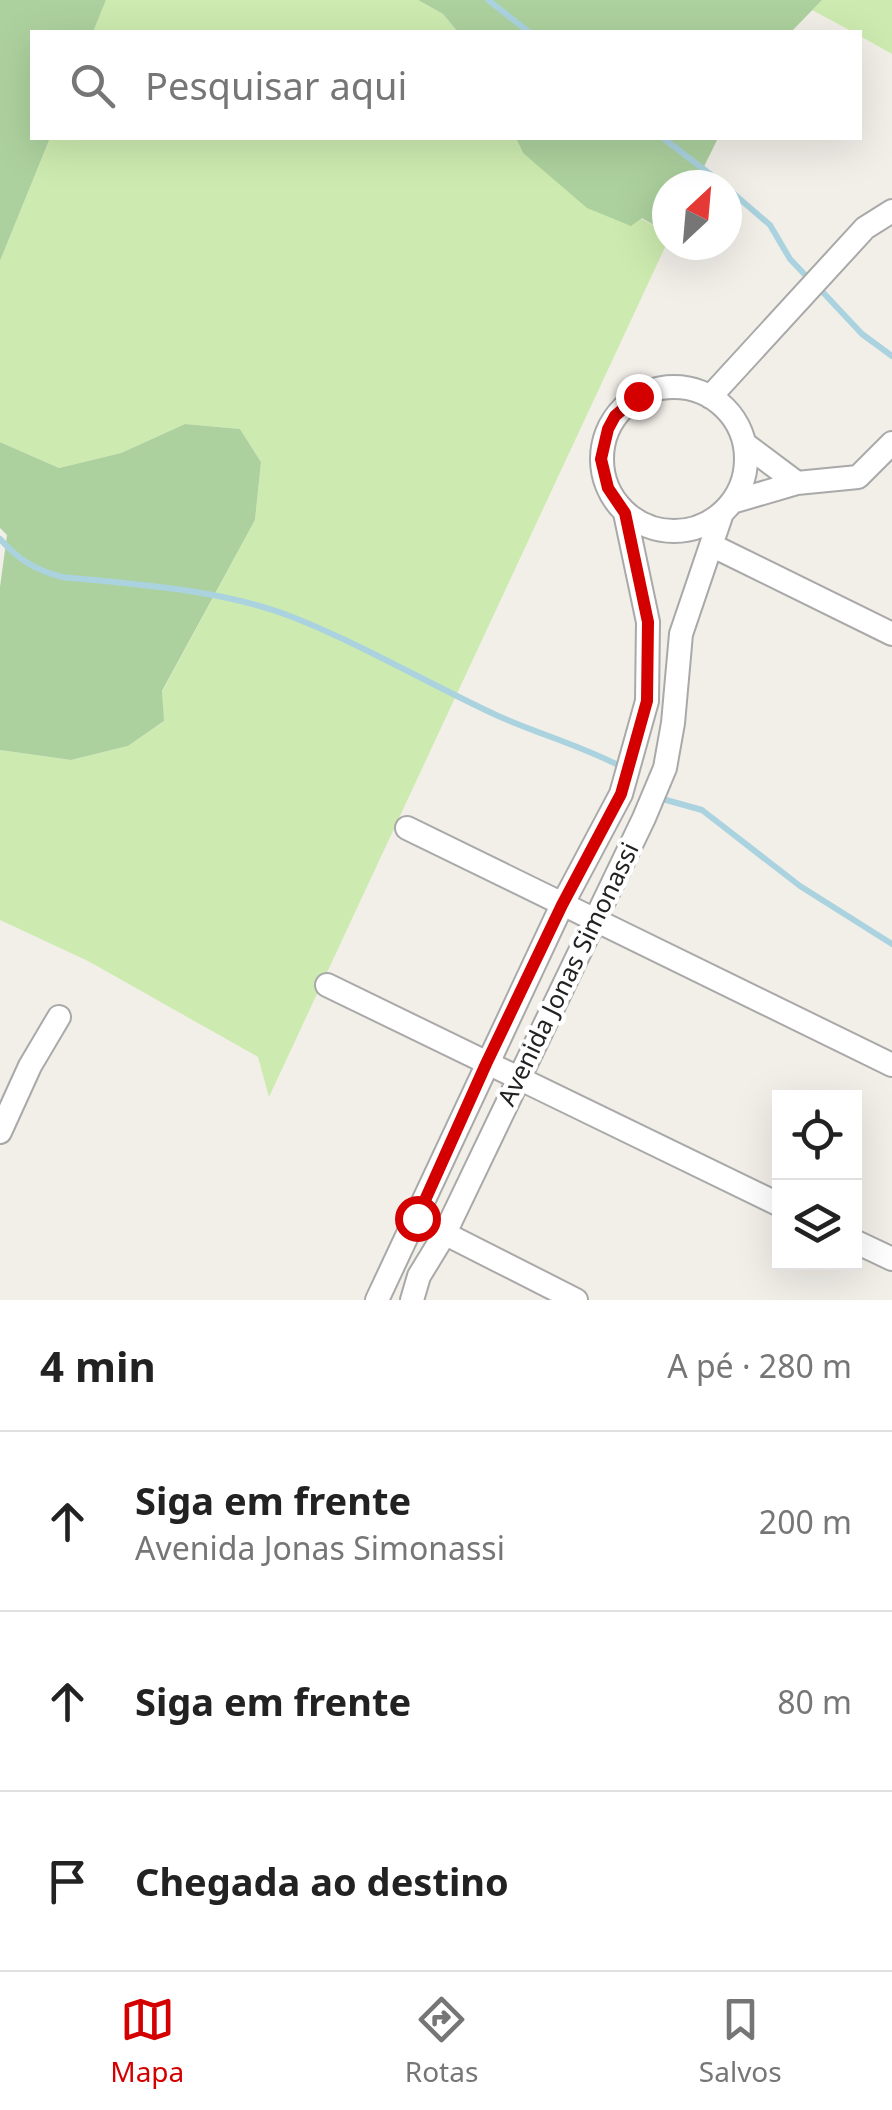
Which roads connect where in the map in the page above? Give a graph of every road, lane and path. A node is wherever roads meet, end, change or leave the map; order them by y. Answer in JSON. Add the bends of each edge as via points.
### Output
{"nodes":[{"id":1,"x":892,"y":212,"type":"edge"},
{"id":2,"x":710,"y":397,"type":"junction"},
{"id":3,"x":892,"y":443,"type":"edge"},
{"id":4,"x":745,"y":444,"type":"junction"},
{"id":5,"x":796,"y":483,"type":"junction"},
{"id":6,"x":728,"y":508,"type":"junction"},
{"id":7,"x":625,"y":513,"type":"junction"},
{"id":8,"x":711,"y":546,"type":"junction"},
{"id":9,"x":892,"y":634,"type":"edge"},
{"id":10,"x":407,"y":828,"type":"dead end"},
{"id":11,"x":562,"y":905,"type":"junction"},
{"id":12,"x":594,"y":920,"type":"junction"},
{"id":13,"x":327,"y":985,"type":"dead end"},
{"id":14,"x":60,"y":1017,"type":"dead end"},
{"id":15,"x":486,"y":1064,"type":"junction"},
{"id":16,"x":892,"y":1065,"type":"edge"},
{"id":17,"x":517,"y":1078,"type":"junction"},
{"id":18,"x":0,"y":1132,"type":"edge"},
{"id":19,"x":772,"y":1201,"type":"edge"},
{"id":20,"x":417,"y":1218,"type":"junction"},
{"id":21,"x":444,"y":1235,"type":"junction"},
{"id":22,"x":862,"y":1245,"type":"edge"},
{"id":23,"x":892,"y":1259,"type":"edge"},
{"id":24,"x":377,"y":1300,"type":"edge"},
{"id":25,"x":412,"y":1300,"type":"edge"},
{"id":26,"x":576,"y":1300,"type":"edge"}],
"edges":[{"from":1,"to":2,"type":"street","via":[[865,228]]},
{"from":2,"to":4,"type":"street","via":[[733,417]]},
{"from":2,"to":7,"type":"street","via":[[666,387],[638,396],[615,416],[603,444],[603,474]]},
{"from":3,"to":5,"type":"street","via":[[858,477]]},
{"from":4,"to":5,"type":"street"},
{"from":4,"to":6,"type":"street","via":[[745,475]]},
{"from":5,"to":6,"type":"street"},
{"from":6,"to":7,"type":"street","via":[[681,531],[652,528]]},
{"from":6,"to":8,"type":"street","name":"Avenida Jonas Simonassi"},
{"from":7,"to":11,"type":"street","name":"Avenida Jonas Simonassi","via":[[648,622],[647,701],[621,794]]},
{"from":8,"to":9,"type":"street"},
{"from":8,"to":12,"type":"street","name":"Avenida Jonas Simonassi","via":[[681,634],[665,768]]},
{"from":10,"to":11,"type":"street"},
{"from":11,"to":12,"type":"street"},
{"from":11,"to":15,"type":"street","name":"Avenida Jonas Simonassi"},
{"from":12,"to":16,"type":"street"},
{"from":12,"to":17,"type":"street","name":"Avenida Jonas Simonassi"},
{"from":13,"to":15,"type":"street"},
{"from":14,"to":18,"type":"street"},
{"from":15,"to":17,"type":"street"},
{"from":15,"to":20,"type":"street","name":"Avenida Jonas Simonassi"},
{"from":17,"to":19,"type":"street"},
{"from":17,"to":21,"type":"street","name":"Avenida Jonas Simonassi"},
{"from":20,"to":21,"type":"street"},
{"from":20,"to":24,"type":"street","name":"Avenida Jonas Simonassi"},
{"from":21,"to":25,"type":"street","name":"Avenida Jonas Simonassi"},
{"from":21,"to":26,"type":"street"},
{"from":22,"to":23,"type":"street"}]}
